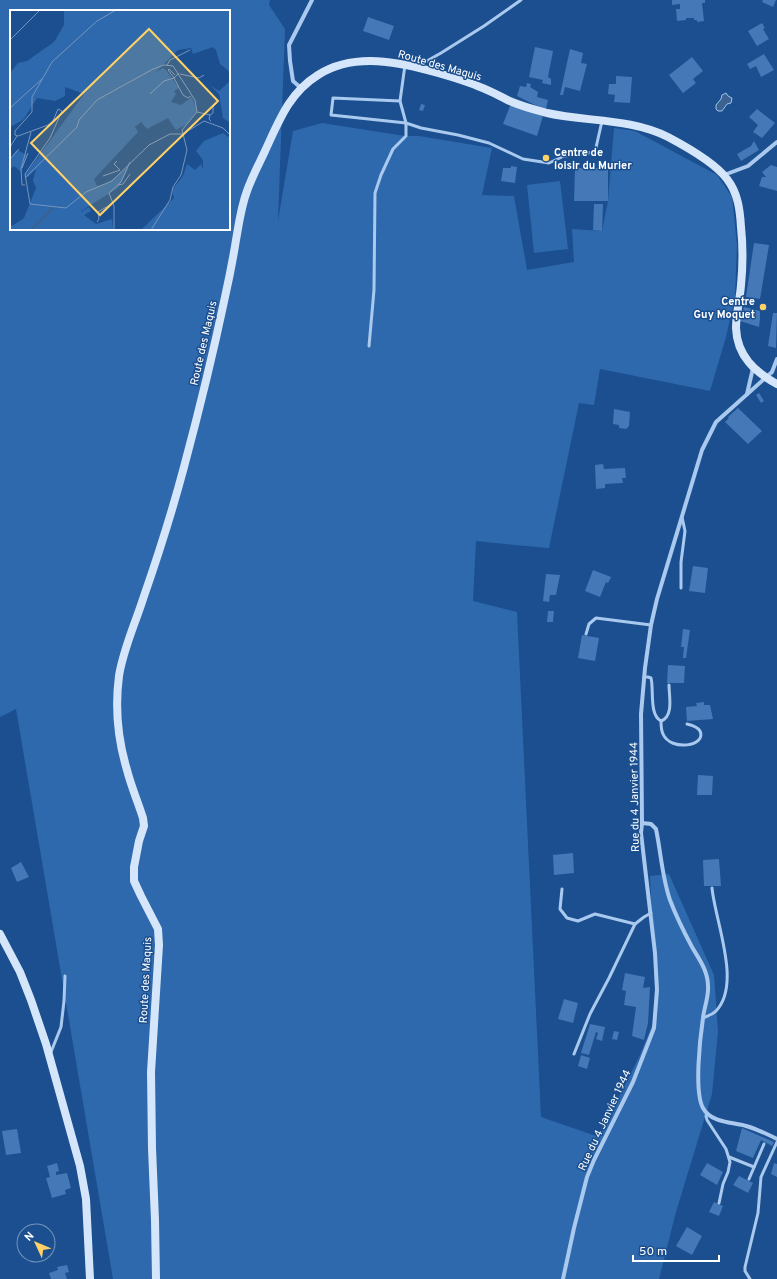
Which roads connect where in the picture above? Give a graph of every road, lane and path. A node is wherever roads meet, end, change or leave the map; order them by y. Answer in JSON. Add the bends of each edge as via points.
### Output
{"nodes":[{"id":1,"x":312,"y":0,"type":"edge"},
{"id":2,"x":521,"y":0,"type":"edge"},
{"id":3,"x":405,"y":64,"type":"junction"},
{"id":4,"x":416,"y":67,"type":"junction"},
{"id":5,"x":301,"y":88,"type":"junction"},
{"id":6,"x":400,"y":101,"type":"junction"},
{"id":7,"x":602,"y":121,"type":"junction"},
{"id":8,"x":406,"y":122,"type":"junction"},
{"id":9,"x":777,"y":142,"type":"edge"},
{"id":10,"x":724,"y":175,"type":"junction"},
{"id":11,"x":369,"y":346,"type":"dead end"},
{"id":12,"x":777,"y":359,"type":"edge"},
{"id":13,"x":753,"y":368,"type":"junction"},
{"id":14,"x":766,"y":378,"type":"junction"},
{"id":15,"x":777,"y":384,"type":"edge"},
{"id":16,"x":747,"y":394,"type":"junction"},
{"id":17,"x":682,"y":517,"type":"junction"},
{"id":18,"x":681,"y":588,"type":"dead end"},
{"id":19,"x":651,"y":625,"type":"junction"},
{"id":20,"x":586,"y":634,"type":"dead end"},
{"id":21,"x":644,"y":677,"type":"junction"},
{"id":22,"x":669,"y":685,"type":"dead end"},
{"id":23,"x":661,"y":721,"type":"junction"},
{"id":24,"x":687,"y":724,"type":"dead end"},
{"id":25,"x":642,"y":823,"type":"junction"},
{"id":26,"x":712,"y":888,"type":"dead end"},
{"id":27,"x":562,"y":889,"type":"dead end"},
{"id":28,"x":651,"y":914,"type":"junction"},
{"id":29,"x":635,"y":924,"type":"junction"},
{"id":30,"x":0,"y":934,"type":"edge"},
{"id":31,"x":65,"y":976,"type":"dead end"},
{"id":32,"x":703,"y":1018,"type":"junction"},
{"id":33,"x":574,"y":1054,"type":"dead end"},
{"id":34,"x":49,"y":1056,"type":"junction"},
{"id":35,"x":707,"y":1113,"type":"junction"},
{"id":36,"x":777,"y":1140,"type":"edge"},
{"id":37,"x":764,"y":1144,"type":"dead end"},
{"id":38,"x":729,"y":1157,"type":"junction"},
{"id":39,"x":754,"y":1167,"type":"junction"},
{"id":40,"x":749,"y":1179,"type":"dead end"},
{"id":41,"x":719,"y":1202,"type":"dead end"},
{"id":42,"x":90,"y":1279,"type":"edge"},
{"id":43,"x":156,"y":1279,"type":"edge"},
{"id":44,"x":563,"y":1279,"type":"edge"},
{"id":45,"x":750,"y":1279,"type":"edge"}],
"edges":[{"from":1,"to":5,"type":"street","via":[[289,45],[293,81]]},
{"from":2,"to":4,"type":"lane","via":[[484,26]]},
{"from":3,"to":4,"type":"street","name":"Route des Maquis"},
{"from":3,"to":5,"type":"street","name":"Route des Maquis","via":[[369,61],[335,66],[317,75]]},
{"from":3,"to":6,"type":"lane"},
{"from":4,"to":7,"type":"street","name":"Route des Maquis","via":[[460,79],[527,107],[552,114]]},
{"from":5,"to":43,"type":"street","name":"Route des Maquis","via":[[285,107],[247,191],[225,299],[184,468],[165,535],[119,674],[119,736],[144,826],[134,867],[134,881],[158,929],[151,1072]]},
{"from":6,"to":8,"type":"lane"},
{"from":6,"to":8,"type":"lane","via":[[333,98],[331,115]]},
{"from":7,"to":8,"type":"lane","via":[[595,152],[564,156],[549,163],[523,159],[489,143],[421,128]]},
{"from":7,"to":10,"type":"street","name":"Route des Maquis","via":[[645,128],[668,137],[704,159]]},
{"from":8,"to":11,"type":"lane","via":[[406,136],[393,149],[375,193],[374,290]]},
{"from":9,"to":10,"type":"street","via":[[748,166]]},
{"from":10,"to":13,"type":"street","name":"Route des Maquis","via":[[736,192],[743,249],[736,331],[739,344]]},
{"from":12,"to":14,"type":"street","name":"Rue du 4 Janvier 1944","via":[[772,372]]},
{"from":13,"to":14,"type":"street","name":"Route des Maquis"},
{"from":13,"to":16,"type":"street"},
{"from":14,"to":15,"type":"street","name":"Route des Maquis"},
{"from":14,"to":16,"type":"street","name":"Rue du 4 Janvier 1944"},
{"from":16,"to":17,"type":"street","name":"Rue du 4 Janvier 1944","via":[[716,422],[702,450]]},
{"from":17,"to":18,"type":"lane","via":[[685,531]]},
{"from":17,"to":19,"type":"street","name":"Rue du 4 Janvier 1944"},
{"from":19,"to":20,"type":"lane","via":[[599,618],[591,621]]},
{"from":19,"to":21,"type":"street","name":"Rue du 4 Janvier 1944"},
{"from":21,"to":23,"type":"lane","via":[[651,678],[654,712]]},
{"from":21,"to":25,"type":"street","name":"Rue du 4 Janvier 1944","via":[[641,714]]},
{"from":22,"to":23,"type":"lane","via":[[668,715]]},
{"from":23,"to":24,"type":"lane","via":[[662,732],[668,740],[684,746],[697,742],[701,735],[699,729]]},
{"from":25,"to":28,"type":"street","name":"Rue du 4 Janvier 1944"},
{"from":25,"to":32,"type":"street","via":[[651,824],[656,829],[670,900],[707,975],[709,989]]},
{"from":26,"to":32,"type":"lane","via":[[725,951],[727,981],[726,991],[717,1010]]},
{"from":27,"to":29,"type":"lane","via":[[560,909],[567,918],[578,921],[595,914]]},
{"from":28,"to":29,"type":"lane"},
{"from":28,"to":44,"type":"street","name":"Rue du 4 Janvier 1944","via":[[657,990],[654,1028],[633,1082],[587,1177]]},
{"from":29,"to":33,"type":"lane","via":[[590,1014]]},
{"from":30,"to":34,"type":"street","via":[[20,972]]},
{"from":31,"to":34,"type":"lane","via":[[61,1027]]},
{"from":32,"to":35,"type":"street","via":[[699,1045],[699,1098]]},
{"from":34,"to":42,"type":"street","via":[[80,1166],[86,1199]]},
{"from":35,"to":36,"type":"street","via":[[715,1119],[758,1130]]},
{"from":35,"to":38,"type":"lane","via":[[707,1120]]},
{"from":36,"to":45,"type":"lane","via":[[760,1183],[758,1213],[744,1267]]},
{"from":37,"to":39,"type":"lane"},
{"from":38,"to":39,"type":"lane"},
{"from":38,"to":41,"type":"lane","via":[[729,1167]]},
{"from":39,"to":40,"type":"lane"}]}
